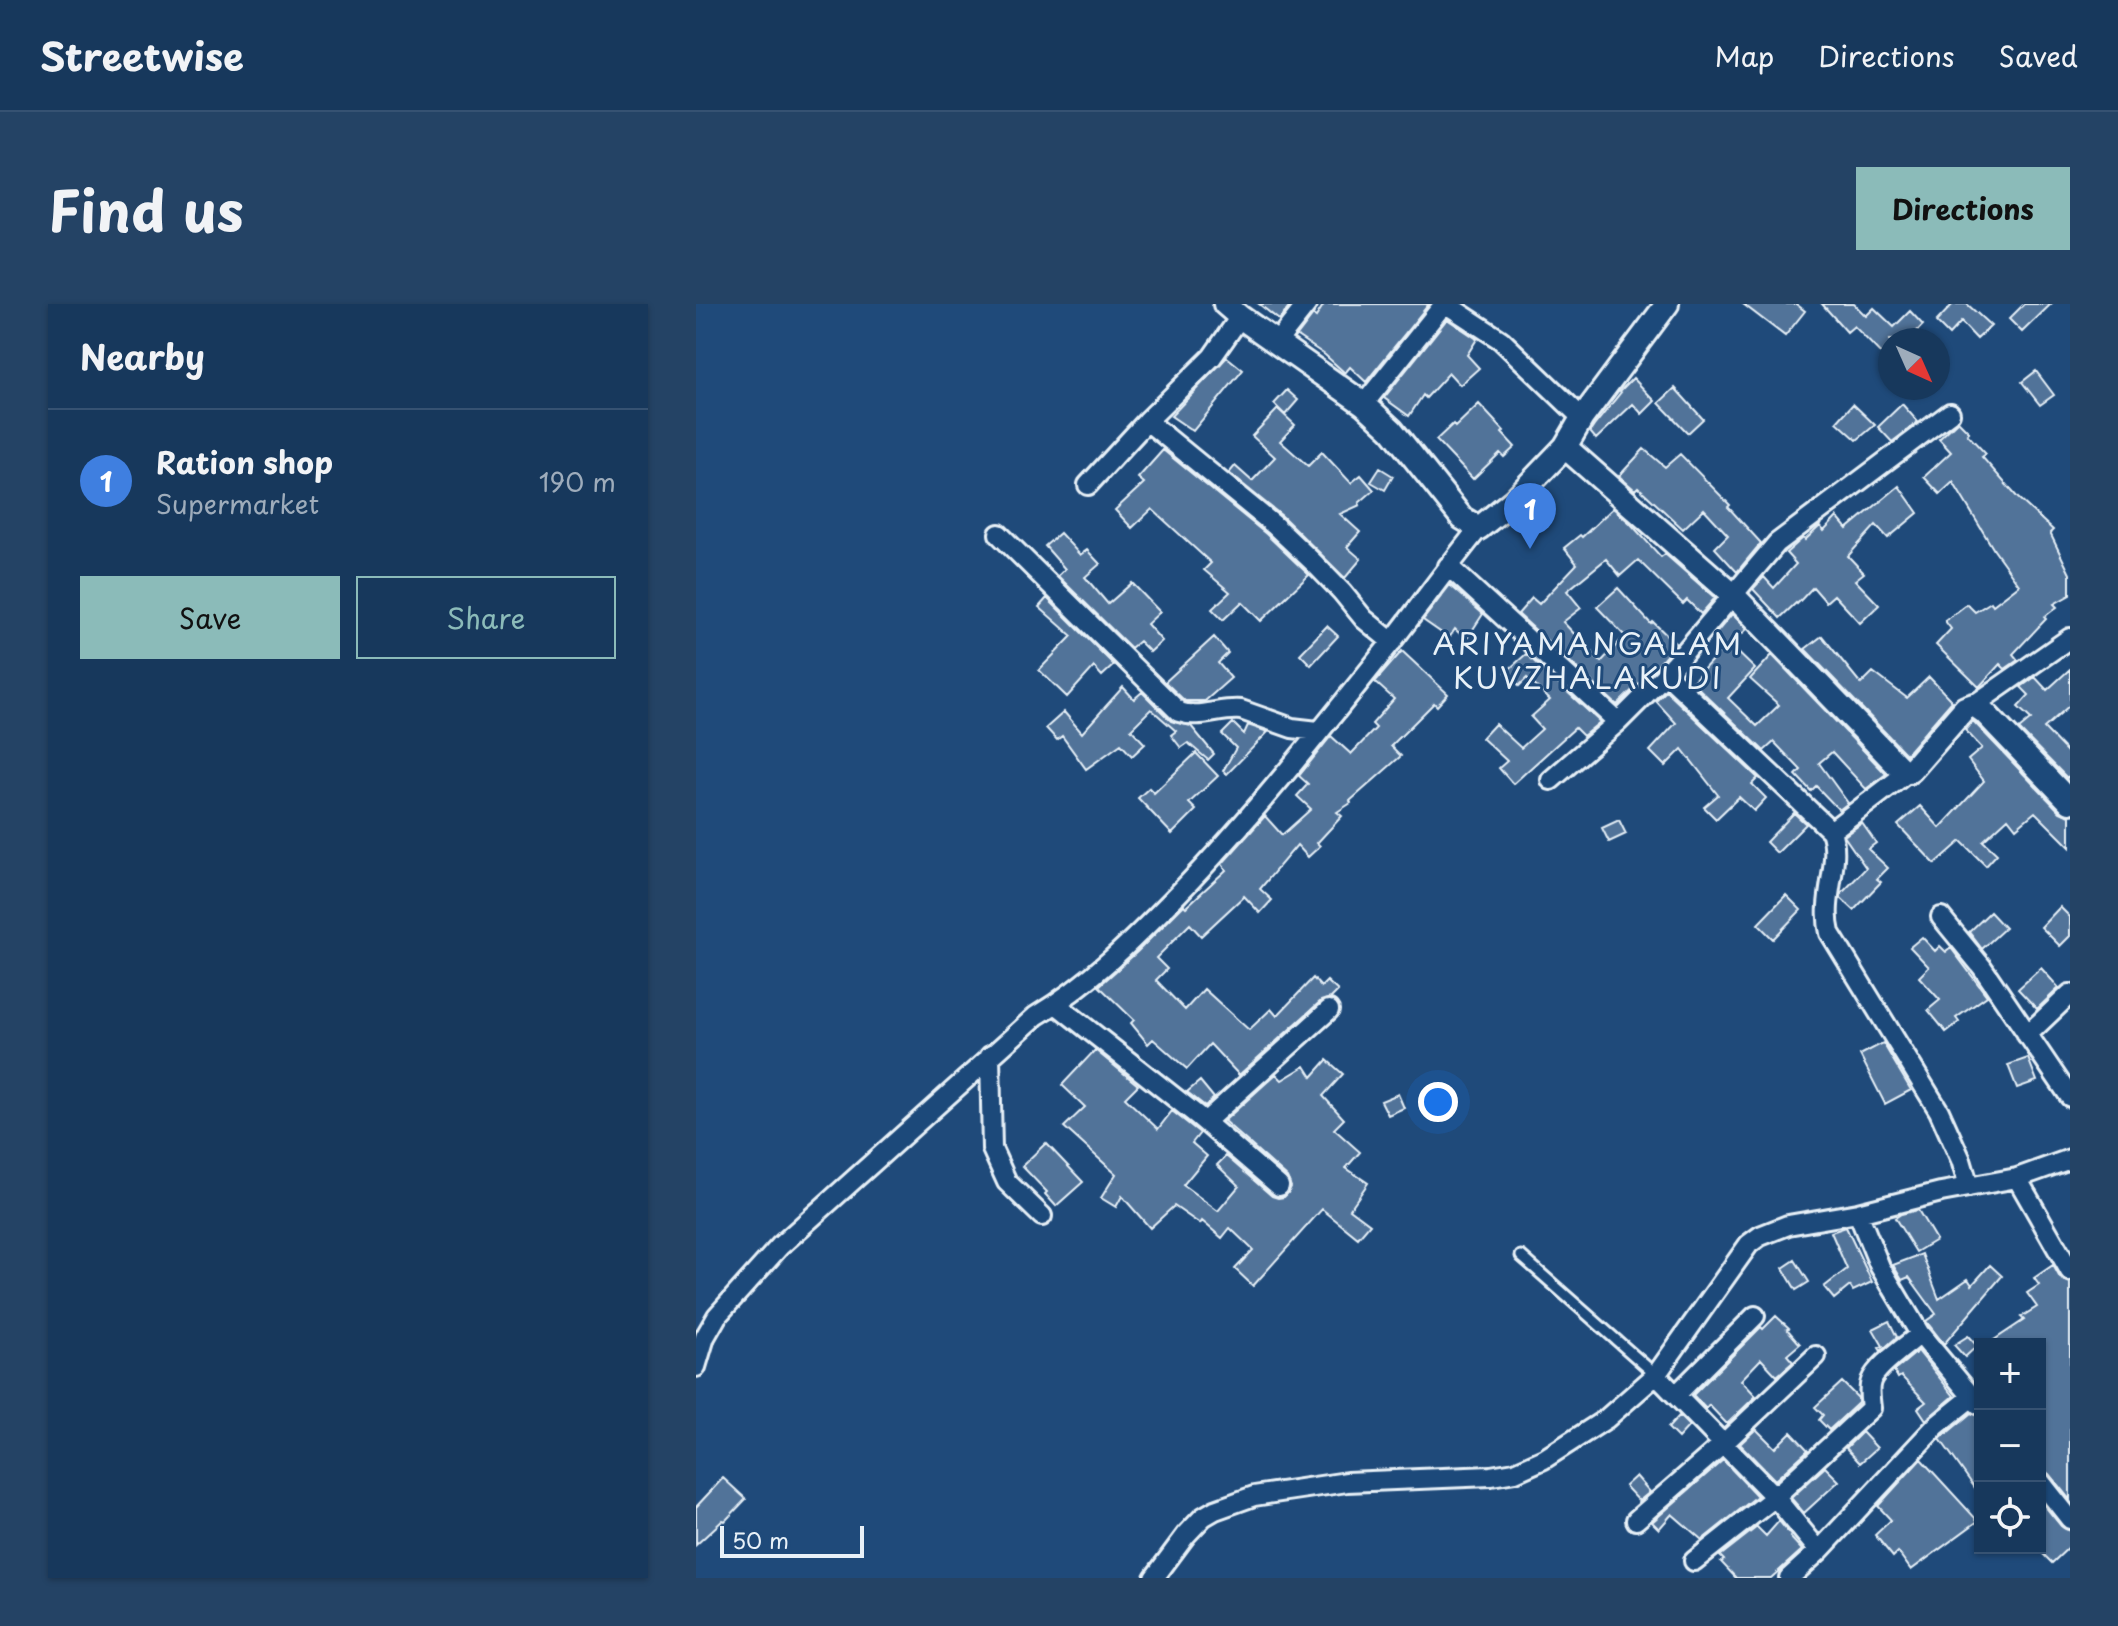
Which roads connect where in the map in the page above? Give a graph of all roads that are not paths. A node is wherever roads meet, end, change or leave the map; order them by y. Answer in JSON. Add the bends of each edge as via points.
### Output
{"nodes":[{"id":1,"x":1307,"y":304,"type":"edge"},
{"id":2,"x":1445,"y":304,"type":"edge"},
{"id":3,"x":1667,"y":304,"type":"edge"},
{"id":4,"x":1232,"y":314,"type":"edge"},
{"id":5,"x":1277,"y":342,"type":"junction"},
{"id":6,"x":1364,"y":404,"type":"junction"},
{"id":7,"x":1950,"y":413,"type":"dead end"},
{"id":8,"x":1582,"y":418,"type":"junction"},
{"id":9,"x":1147,"y":421,"type":"junction"},
{"id":10,"x":1565,"y":447,"type":"junction"},
{"id":11,"x":1088,"y":485,"type":"dead end"},
{"id":12,"x":1479,"y":528,"type":"junction"},
{"id":13,"x":999,"y":534,"type":"dead end"},
{"id":14,"x":1448,"y":566,"type":"junction"},
{"id":15,"x":1733,"y":595,"type":"junction"},
{"id":16,"x":1387,"y":637,"type":"junction"},
{"id":17,"x":2070,"y":638,"type":"edge"},
{"id":18,"x":1666,"y":674,"type":"junction"},
{"id":19,"x":1974,"y":705,"type":"junction"},
{"id":20,"x":1618,"y":722,"type":"junction"},
{"id":21,"x":1318,"y":731,"type":"junction"},
{"id":22,"x":1908,"y":772,"type":"junction"},
{"id":23,"x":1551,"y":780,"type":"dead end"},
{"id":24,"x":2070,"y":802,"type":"edge"},
{"id":25,"x":1831,"y":831,"type":"junction"},
{"id":26,"x":1941,"y":917,"type":"dead end"},
{"id":27,"x":2070,"y":994,"type":"edge"},
{"id":28,"x":1056,"y":1004,"type":"junction"},
{"id":29,"x":1329,"y":1010,"type":"dead end"},
{"id":30,"x":2027,"y":1035,"type":"junction"},
{"id":31,"x":990,"y":1056,"type":"junction"},
{"id":32,"x":2070,"y":1097,"type":"edge"},
{"id":33,"x":1205,"y":1122,"type":"junction"},
{"id":34,"x":2070,"y":1159,"type":"edge"},
{"id":35,"x":1965,"y":1173,"type":"junction"},
{"id":36,"x":2017,"y":1178,"type":"junction"},
{"id":37,"x":1279,"y":1186,"type":"dead end"},
{"id":38,"x":1858,"y":1213,"type":"junction"},
{"id":39,"x":1042,"y":1216,"type":"dead end"},
{"id":40,"x":1521,"y":1256,"type":"dead end"},
{"id":41,"x":2070,"y":1271,"type":"edge"},
{"id":42,"x":1755,"y":1316,"type":"dead end"},
{"id":43,"x":1920,"y":1334,"type":"junction"},
{"id":44,"x":1816,"y":1356,"type":"dead end"},
{"id":45,"x":696,"y":1367,"type":"edge"},
{"id":46,"x":1653,"y":1372,"type":"junction"},
{"id":47,"x":1676,"y":1395,"type":"junction"},
{"id":48,"x":1974,"y":1400,"type":"edge"},
{"id":49,"x":1974,"y":1403,"type":"edge"},
{"id":50,"x":1722,"y":1445,"type":"junction"},
{"id":51,"x":2041,"y":1482,"type":"edge"},
{"id":52,"x":1775,"y":1497,"type":"junction"},
{"id":53,"x":2070,"y":1519,"type":"edge"},
{"id":54,"x":1636,"y":1520,"type":"dead end"},
{"id":55,"x":1819,"y":1551,"type":"junction"},
{"id":56,"x":1694,"y":1561,"type":"dead end"},
{"id":57,"x":1154,"y":1578,"type":"edge"},
{"id":58,"x":1789,"y":1578,"type":"edge"}],
"edges":[{"from":1,"to":5,"type":"street"},
{"from":2,"to":6,"type":"street"},
{"from":2,"to":8,"type":"street","via":[[1501,340]]},
{"from":3,"to":8,"type":"street"},
{"from":4,"to":5,"type":"street"},
{"from":4,"to":9,"type":"street","via":[[1212,357]]},
{"from":5,"to":6,"type":"street"},
{"from":6,"to":12,"type":"street","via":[[1392,430],[1462,518]]},
{"from":7,"to":15,"type":"street","via":[[1777,543]]},
{"from":8,"to":10,"type":"street"},
{"from":9,"to":11,"type":"street"},
{"from":9,"to":16,"type":"street","via":[[1274,525]]},
{"from":10,"to":12,"type":"street"},
{"from":10,"to":15,"type":"street"},
{"from":12,"to":14,"type":"street"},
{"from":13,"to":21,"type":"street","via":[[1179,712],[1232,709]]},
{"from":14,"to":16,"type":"street"},
{"from":14,"to":20,"type":"street"},
{"from":15,"to":18,"type":"street"},
{"from":15,"to":22,"type":"street"},
{"from":16,"to":21,"type":"street"},
{"from":17,"to":19,"type":"street"},
{"from":18,"to":20,"type":"street"},
{"from":18,"to":25,"type":"street"},
{"from":19,"to":22,"type":"street","via":[[1965,708]]},
{"from":19,"to":24,"type":"street"},
{"from":20,"to":23,"type":"street"},
{"from":21,"to":28,"type":"street","via":[[1131,943]]},
{"from":22,"to":25,"type":"street"},
{"from":25,"to":35,"type":"street","via":[[1835,846],[1827,904],[1830,933],[1939,1111]]},
{"from":26,"to":30,"type":"street"},
{"from":27,"to":30,"type":"street"},
{"from":28,"to":31,"type":"street"},
{"from":28,"to":33,"type":"street"},
{"from":29,"to":33,"type":"street"},
{"from":30,"to":32,"type":"street"},
{"from":31,"to":39,"type":"street","via":[[992,1149],[1007,1182]]},
{"from":31,"to":45,"type":"street","via":[[759,1268],[717,1316]]},
{"from":33,"to":37,"type":"street"},
{"from":34,"to":36,"type":"street"},
{"from":35,"to":36,"type":"street"},
{"from":35,"to":38,"type":"street","via":[[1941,1192]]},
{"from":36,"to":41,"type":"street"},
{"from":38,"to":43,"type":"street","via":[[1880,1267]]},
{"from":38,"to":46,"type":"street","via":[[1796,1223],[1754,1240]]},
{"from":40,"to":46,"type":"lane"},
{"from":42,"to":47,"type":"street"},
{"from":43,"to":48,"type":"street"},
{"from":43,"to":52,"type":"street","via":[[1871,1380],[1871,1408]]},
{"from":44,"to":50,"type":"street"},
{"from":46,"to":47,"type":"street"},
{"from":46,"to":57,"type":"street","via":[[1606,1419],[1515,1472],[1347,1482],[1254,1496],[1200,1519]]},
{"from":47,"to":50,"type":"street"},
{"from":49,"to":55,"type":"street","via":[[1936,1426]]},
{"from":50,"to":52,"type":"street"},
{"from":50,"to":54,"type":"street"},
{"from":51,"to":53,"type":"street"},
{"from":52,"to":55,"type":"street"},
{"from":52,"to":56,"type":"street"},
{"from":55,"to":58,"type":"street"}]}
